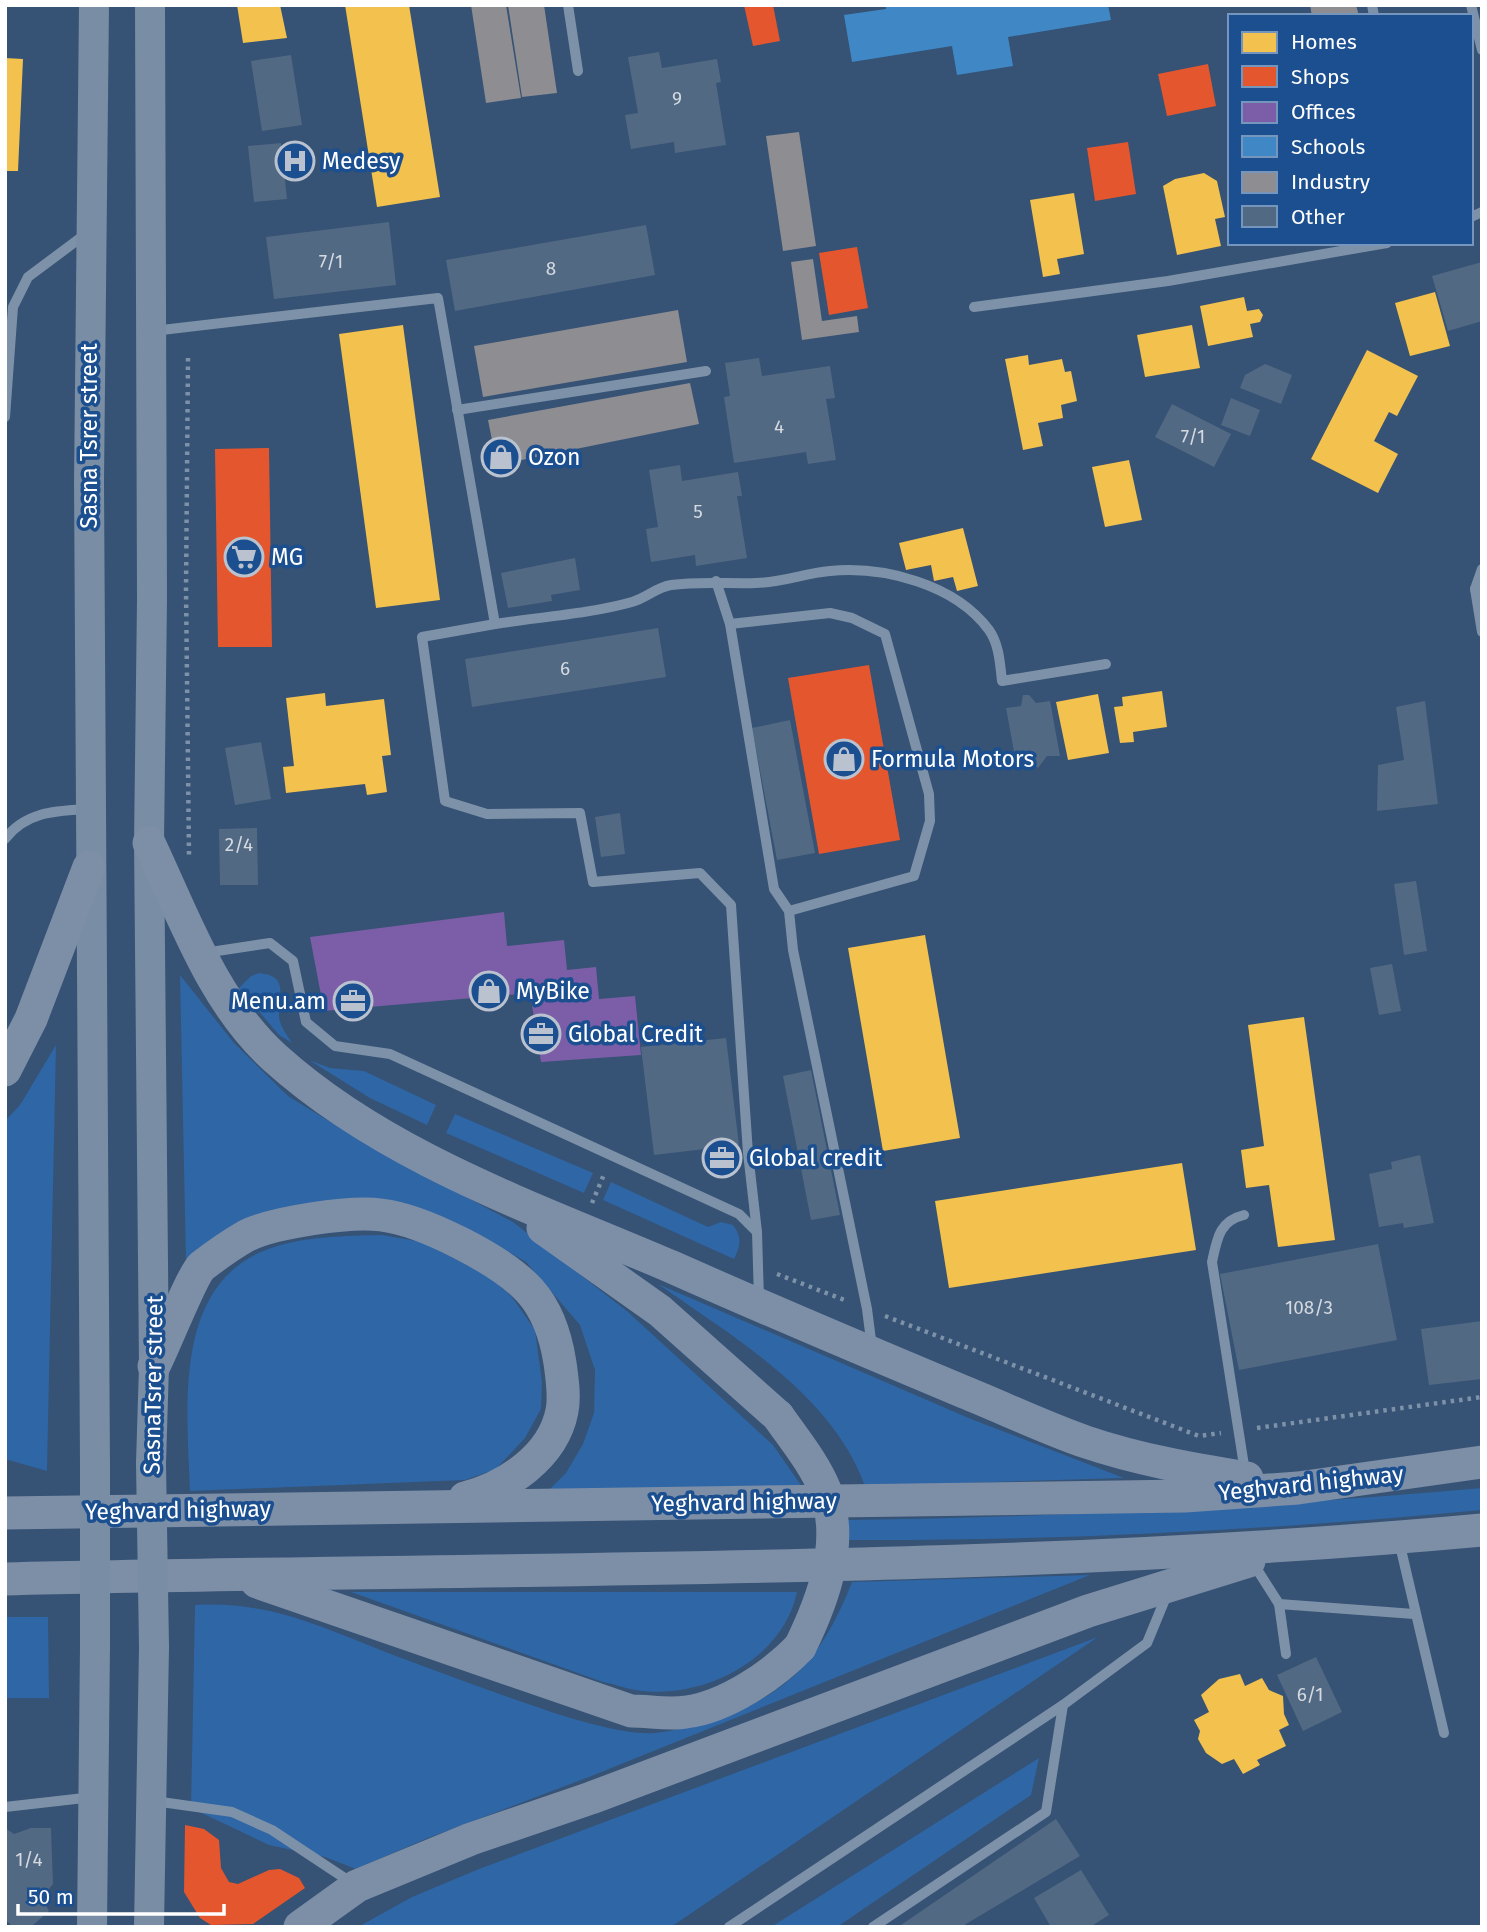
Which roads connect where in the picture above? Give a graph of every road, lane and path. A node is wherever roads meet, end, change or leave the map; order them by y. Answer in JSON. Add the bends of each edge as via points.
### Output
{"nodes":[{"id":1,"x":94,"y":5,"type":"edge"},
{"id":2,"x":150,"y":5,"type":"edge"},
{"id":3,"x":568,"y":5,"type":"edge"},
{"id":4,"x":1471,"y":5,"type":"edge"},
{"id":5,"x":1482,"y":50,"type":"edge"},
{"id":6,"x":578,"y":71,"type":"dead end"},
{"id":7,"x":89,"y":232,"type":"junction"},
{"id":8,"x":1375,"y":245,"type":"edge"},
{"id":9,"x":974,"y":307,"type":"dead end"},
{"id":10,"x":150,"y":331,"type":"junction"},
{"id":11,"x":188,"y":358,"type":"dead end"},
{"id":12,"x":706,"y":371,"type":"dead end"},
{"id":13,"x":457,"y":410,"type":"junction"},
{"id":14,"x":5,"y":417,"type":"edge"},
{"id":15,"x":1482,"y":569,"type":"edge"},
{"id":16,"x":716,"y":581,"type":"junction"},
{"id":17,"x":1478,"y":588,"type":"edge"},
{"id":18,"x":495,"y":624,"type":"junction"},
{"id":19,"x":730,"y":624,"type":"junction"},
{"id":20,"x":1482,"y":632,"type":"edge"},
{"id":21,"x":1106,"y":664,"type":"dead end"},
{"id":22,"x":89,"y":809,"type":"junction"},
{"id":23,"x":11,"y":825,"type":"edge"},
{"id":24,"x":5,"y":839,"type":"edge"},
{"id":25,"x":149,"y":843,"type":"junction"},
{"id":26,"x":189,"y":859,"type":"dead end"},
{"id":27,"x":89,"y":867,"type":"junction"},
{"id":28,"x":789,"y":911,"type":"junction"},
{"id":29,"x":201,"y":954,"type":"junction"},
{"id":30,"x":5,"y":1070,"type":"edge"},
{"id":31,"x":466,"y":1178,"type":"junction"},
{"id":32,"x":603,"y":1178,"type":"dead end"},
{"id":33,"x":594,"y":1197,"type":"dead end"},
{"id":34,"x":579,"y":1198,"type":"dead end"},
{"id":35,"x":604,"y":1208,"type":"dead end"},
{"id":36,"x":1244,"y":1214,"type":"dead end"},
{"id":37,"x":757,"y":1232,"type":"junction"},
{"id":38,"x":758,"y":1267,"type":"junction"},
{"id":39,"x":759,"y":1305,"type":"junction"},
{"id":40,"x":867,"y":1309,"type":"junction"},
{"id":41,"x":872,"y":1353,"type":"junction"},
{"id":42,"x":155,"y":1366,"type":"junction"},
{"id":43,"x":1482,"y":1397,"type":"edge"},
{"id":44,"x":1238,"y":1431,"type":"junction"},
{"id":45,"x":1482,"y":1462,"type":"edge"},
{"id":46,"x":1246,"y":1478,"type":"junction"},
{"id":47,"x":1298,"y":1488,"type":"junction"},
{"id":48,"x":5,"y":1498,"type":"edge"},
{"id":49,"x":436,"y":1506,"type":"junction"},
{"id":50,"x":55,"y":1512,"type":"junction"},
{"id":51,"x":5,"y":1513,"type":"edge"},
{"id":52,"x":1482,"y":1530,"type":"edge"},
{"id":53,"x":1399,"y":1538,"type":"junction"},
{"id":54,"x":1307,"y":1547,"type":"junction"},
{"id":55,"x":1252,"y":1560,"type":"junction"},
{"id":56,"x":234,"y":1575,"type":"junction"},
{"id":57,"x":5,"y":1579,"type":"edge"},
{"id":58,"x":1172,"y":1583,"type":"junction"},
{"id":59,"x":1279,"y":1604,"type":"junction"},
{"id":60,"x":1414,"y":1614,"type":"junction"},
{"id":61,"x":1286,"y":1654,"type":"dead end"},
{"id":62,"x":1063,"y":1705,"type":"junction"},
{"id":63,"x":1444,"y":1733,"type":"dead end"},
{"id":64,"x":93,"y":1797,"type":"junction"},
{"id":65,"x":151,"y":1800,"type":"junction"},
{"id":66,"x":5,"y":1807,"type":"edge"},
{"id":67,"x":357,"y":1886,"type":"junction"},
{"id":68,"x":92,"y":1927,"type":"edge"},
{"id":69,"x":149,"y":1927,"type":"edge"},
{"id":70,"x":300,"y":1927,"type":"edge"},
{"id":71,"x":729,"y":1927,"type":"edge"},
{"id":72,"x":873,"y":1927,"type":"edge"}],
"edges":[{"from":1,"to":7,"type":"main road","name":"Sasna Tsrer street"},
{"from":2,"to":10,"type":"main road"},
{"from":3,"to":6,"type":"lane"},
{"from":4,"to":5,"type":"lane"},
{"from":7,"to":14,"type":"lane","via":[[28,277],[13,307]]},
{"from":7,"to":22,"type":"main road","name":"Sasna Tsrer street"},
{"from":8,"to":9,"type":"lane","via":[[1168,281]]},
{"from":10,"to":13,"type":"lane","via":[[438,298]]},
{"from":10,"to":25,"type":"main road"},
{"from":11,"to":26,"type":"path"},
{"from":12,"to":13,"type":"lane"},
{"from":13,"to":18,"type":"lane"},
{"from":15,"to":17,"type":"lane"},
{"from":16,"to":18,"type":"lane","via":[[667,586],[633,602]]},
{"from":16,"to":19,"type":"lane"},
{"from":16,"to":21,"type":"lane","via":[[757,583],[853,570],[900,576],[973,612],[990,631],[998,650],[1002,681]]},
{"from":17,"to":20,"type":"lane"},
{"from":18,"to":37,"type":"lane","via":[[422,637],[445,801],[487,814],[580,813],[593,882],[700,873],[732,905]]},
{"from":19,"to":28,"type":"lane","via":[[774,889]]},
{"from":19,"to":28,"type":"lane","via":[[830,613],[885,634],[929,794],[930,821],[914,876]]},
{"from":22,"to":23,"type":"lane","via":[[39,815]]},
{"from":22,"to":27,"type":"main road","name":"Sasna Tsrer street"},
{"from":23,"to":24,"type":"lane"},
{"from":25,"to":29,"type":"main road"},
{"from":25,"to":42,"type":"main road","name":"SasnaTsrer street"},
{"from":27,"to":30,"type":"main road","via":[[31,1019]]},
{"from":27,"to":64,"type":"main road","bridge":true,"via":[[96,1462]]},
{"from":28,"to":40,"type":"lane","via":[[793,950]]},
{"from":29,"to":31,"type":"main road","via":[[243,1024],[274,1058],[331,1103]]},
{"from":29,"to":37,"type":"lane","via":[[270,943],[293,961],[306,1022],[335,1046],[390,1054],[721,1205],[739,1214]]},
{"from":31,"to":39,"type":"main road"},
{"from":31,"to":56,"type":"main road","bridge":true,"via":[[660,1311],[778,1416],[825,1491],[831,1524],[825,1590],[800,1647],[769,1674],[719,1701],[687,1712],[631,1711]]},
{"from":32,"to":33,"type":"path"},
{"from":34,"to":35,"type":"path"},
{"from":36,"to":44,"type":"lane","via":[[1229,1219],[1217,1235],[1212,1262]]},
{"from":37,"to":38,"type":"lane"},
{"from":38,"to":39,"type":"lane"},
{"from":38,"to":40,"type":"path"},
{"from":39,"to":41,"type":"main road"},
{"from":40,"to":41,"type":"lane"},
{"from":40,"to":44,"type":"path","via":[[1199,1436]]},
{"from":41,"to":46,"type":"main road","via":[[1086,1442],[1170,1465]]},
{"from":42,"to":49,"type":"main road","via":[[200,1268],[247,1236],[312,1218],[381,1215],[451,1238],[512,1273],[547,1316],[557,1345],[562,1410],[543,1449],[510,1480],[489,1492]]},
{"from":42,"to":65,"type":"main road","name":"SasnaTsrer street","bridge":true},
{"from":43,"to":44,"type":"path"},
{"from":44,"to":46,"type":"lane"},
{"from":45,"to":47,"type":"main road","name":"Yeghvard highway"},
{"from":46,"to":47,"type":"main road"},
{"from":47,"to":49,"type":"main road","name":"Yeghvard highway","via":[[1185,1496]]},
{"from":48,"to":50,"type":"main road"},
{"from":49,"to":50,"type":"main road","name":"Yeghvard highway"},
{"from":50,"to":51,"type":"main road","name":"Yeghvard highway"},
{"from":52,"to":53,"type":"main road"},
{"from":53,"to":54,"type":"main road"},
{"from":53,"to":60,"type":"lane"},
{"from":54,"to":55,"type":"main road"},
{"from":54,"to":56,"type":"main road","via":[[892,1563]]},
{"from":55,"to":58,"type":"main road"},
{"from":55,"to":59,"type":"lane"},
{"from":56,"to":57,"type":"main road"},
{"from":58,"to":62,"type":"lane","via":[[1147,1643]]},
{"from":58,"to":67,"type":"main road","via":[[471,1839]]},
{"from":59,"to":60,"type":"lane"},
{"from":59,"to":61,"type":"lane"},
{"from":60,"to":63,"type":"lane"},
{"from":62,"to":71,"type":"lane"},
{"from":62,"to":72,"type":"lane","via":[[1046,1812]]},
{"from":64,"to":66,"type":"lane"},
{"from":64,"to":68,"type":"main road"},
{"from":65,"to":67,"type":"lane","via":[[232,1812],[272,1830]]},
{"from":65,"to":69,"type":"main road","name":"SasnaTsrer street"},
{"from":67,"to":70,"type":"main road"}]}
